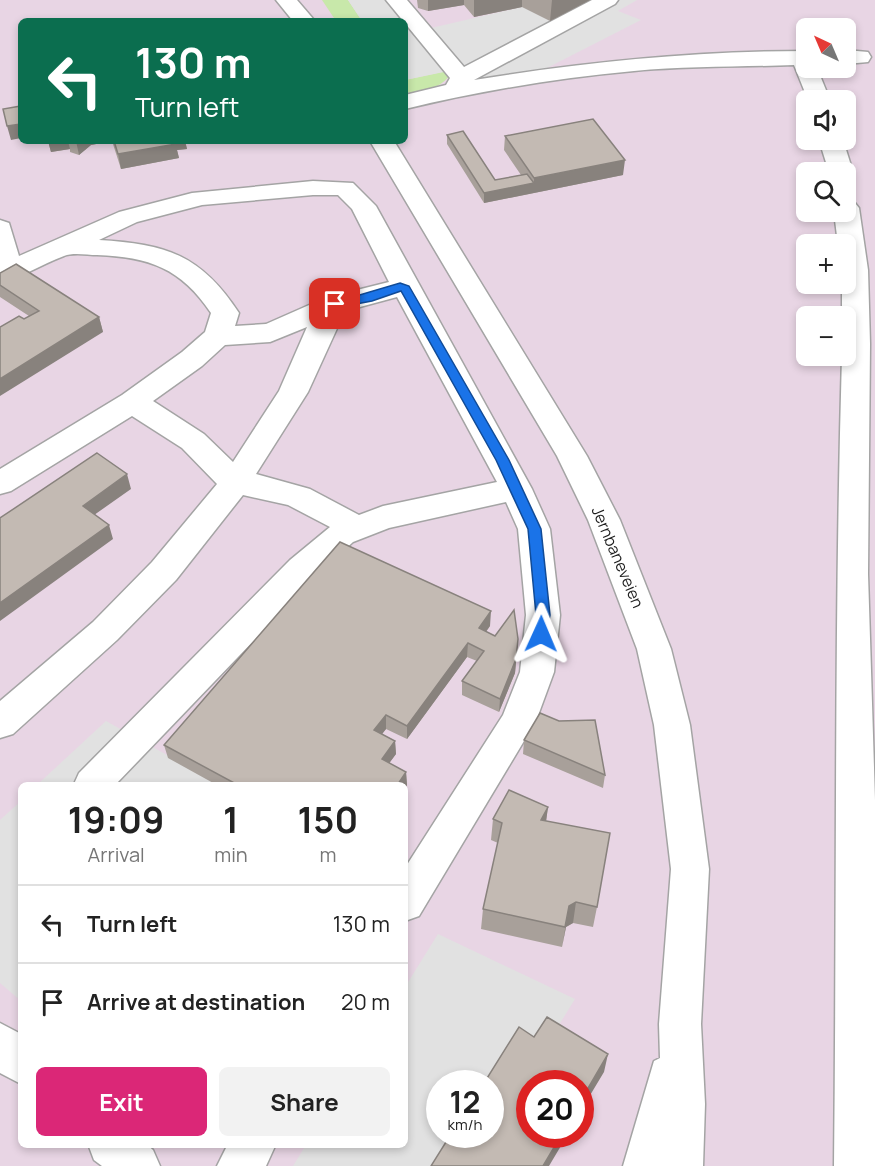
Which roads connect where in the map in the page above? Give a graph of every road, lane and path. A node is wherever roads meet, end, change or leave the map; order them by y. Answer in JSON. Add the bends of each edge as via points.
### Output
{"nodes":[{"id":1,"x":286,"y":0,"type":"edge"},
{"id":2,"x":396,"y":0,"type":"edge"},
{"id":3,"x":608,"y":0,"type":"edge"},
{"id":4,"x":301,"y":18,"type":"edge"},
{"id":5,"x":796,"y":58,"type":"edge"},
{"id":6,"x":458,"y":84,"type":"junction"},
{"id":7,"x":408,"y":101,"type":"edge"},
{"id":8,"x":384,"y":144,"type":"edge"},
{"id":9,"x":848,"y":222,"type":"edge"},
{"id":10,"x":0,"y":228,"type":"edge"},
{"id":11,"x":62,"y":246,"type":"junction"},
{"id":12,"x":5,"y":273,"type":"edge"},
{"id":13,"x":404,"y":286,"type":"junction"},
{"id":14,"x":335,"y":304,"type":"junction"},
{"id":15,"x":218,"y":336,"type":"junction"},
{"id":16,"x":132,"y":402,"type":"junction"},
{"id":17,"x":0,"y":483,"type":"edge"},
{"id":18,"x":235,"y":483,"type":"junction"},
{"id":19,"x":516,"y":489,"type":"junction"},
{"id":20,"x":357,"y":528,"type":"junction"},
{"id":21,"x":0,"y":723,"type":"edge"},
{"id":22,"x":94,"y":782,"type":"edge"},
{"id":23,"x":408,"y":898,"type":"edge"},
{"id":24,"x":680,"y":1024,"type":"junction"},
{"id":25,"x":0,"y":1044,"type":"edge"},
{"id":26,"x":18,"y":1060,"type":"edge"},
{"id":27,"x":115,"y":1148,"type":"edge"},
{"id":28,"x":251,"y":1148,"type":"edge"},
{"id":29,"x":137,"y":1166,"type":"edge"},
{"id":30,"x":240,"y":1166,"type":"edge"},
{"id":31,"x":646,"y":1166,"type":"edge"},
{"id":32,"x":680,"y":1166,"type":"edge"},
{"id":33,"x":857,"y":1166,"type":"edge"}],
"edges":[{"from":1,"to":4,"type":"street"},
{"from":2,"to":6,"type":"street"},
{"from":3,"to":6,"type":"street"},
{"from":5,"to":6,"type":"street","via":[[637,64]]},
{"from":6,"to":7,"type":"street"},
{"from":8,"to":24,"type":"street","name":"Jernbaneveien","via":[[572,456],[604,520],[654,649],[672,725],[690,869]]},
{"from":9,"to":33,"type":"street","via":[[855,270],[852,574]]},
{"from":10,"to":12,"type":"street"},
{"from":11,"to":12,"type":"street"},
{"from":11,"to":13,"type":"street","via":[[128,217],[201,198],[344,188],[363,206]]},
{"from":11,"to":15,"type":"street","via":[[111,247],[153,255],[188,270],[225,313]]},
{"from":13,"to":14,"type":"street"},
{"from":13,"to":19,"type":"street"},
{"from":14,"to":15,"type":"street","via":[[270,333]]},
{"from":14,"to":18,"type":"street","via":[[293,392]]},
{"from":15,"to":16,"type":"street"},
{"from":16,"to":17,"type":"street"},
{"from":16,"to":18,"type":"street","via":[[193,441]]},
{"from":18,"to":20,"type":"street","via":[[271,486],[305,497]]},
{"from":18,"to":21,"type":"street","via":[[164,571]]},
{"from":19,"to":20,"type":"street","via":[[383,518]]},
{"from":19,"to":23,"type":"street","via":[[534,529],[543,615],[537,672],[518,721]]},
{"from":20,"to":22,"type":"street","via":[[342,534],[302,569]]},
{"from":24,"to":31,"type":"street","name":"Jernbaneveien"},
{"from":24,"to":32,"type":"street","name":"Jernbaneveien"},
{"from":25,"to":26,"type":"street"},
{"from":27,"to":29,"type":"street"},
{"from":28,"to":30,"type":"street"}]}
